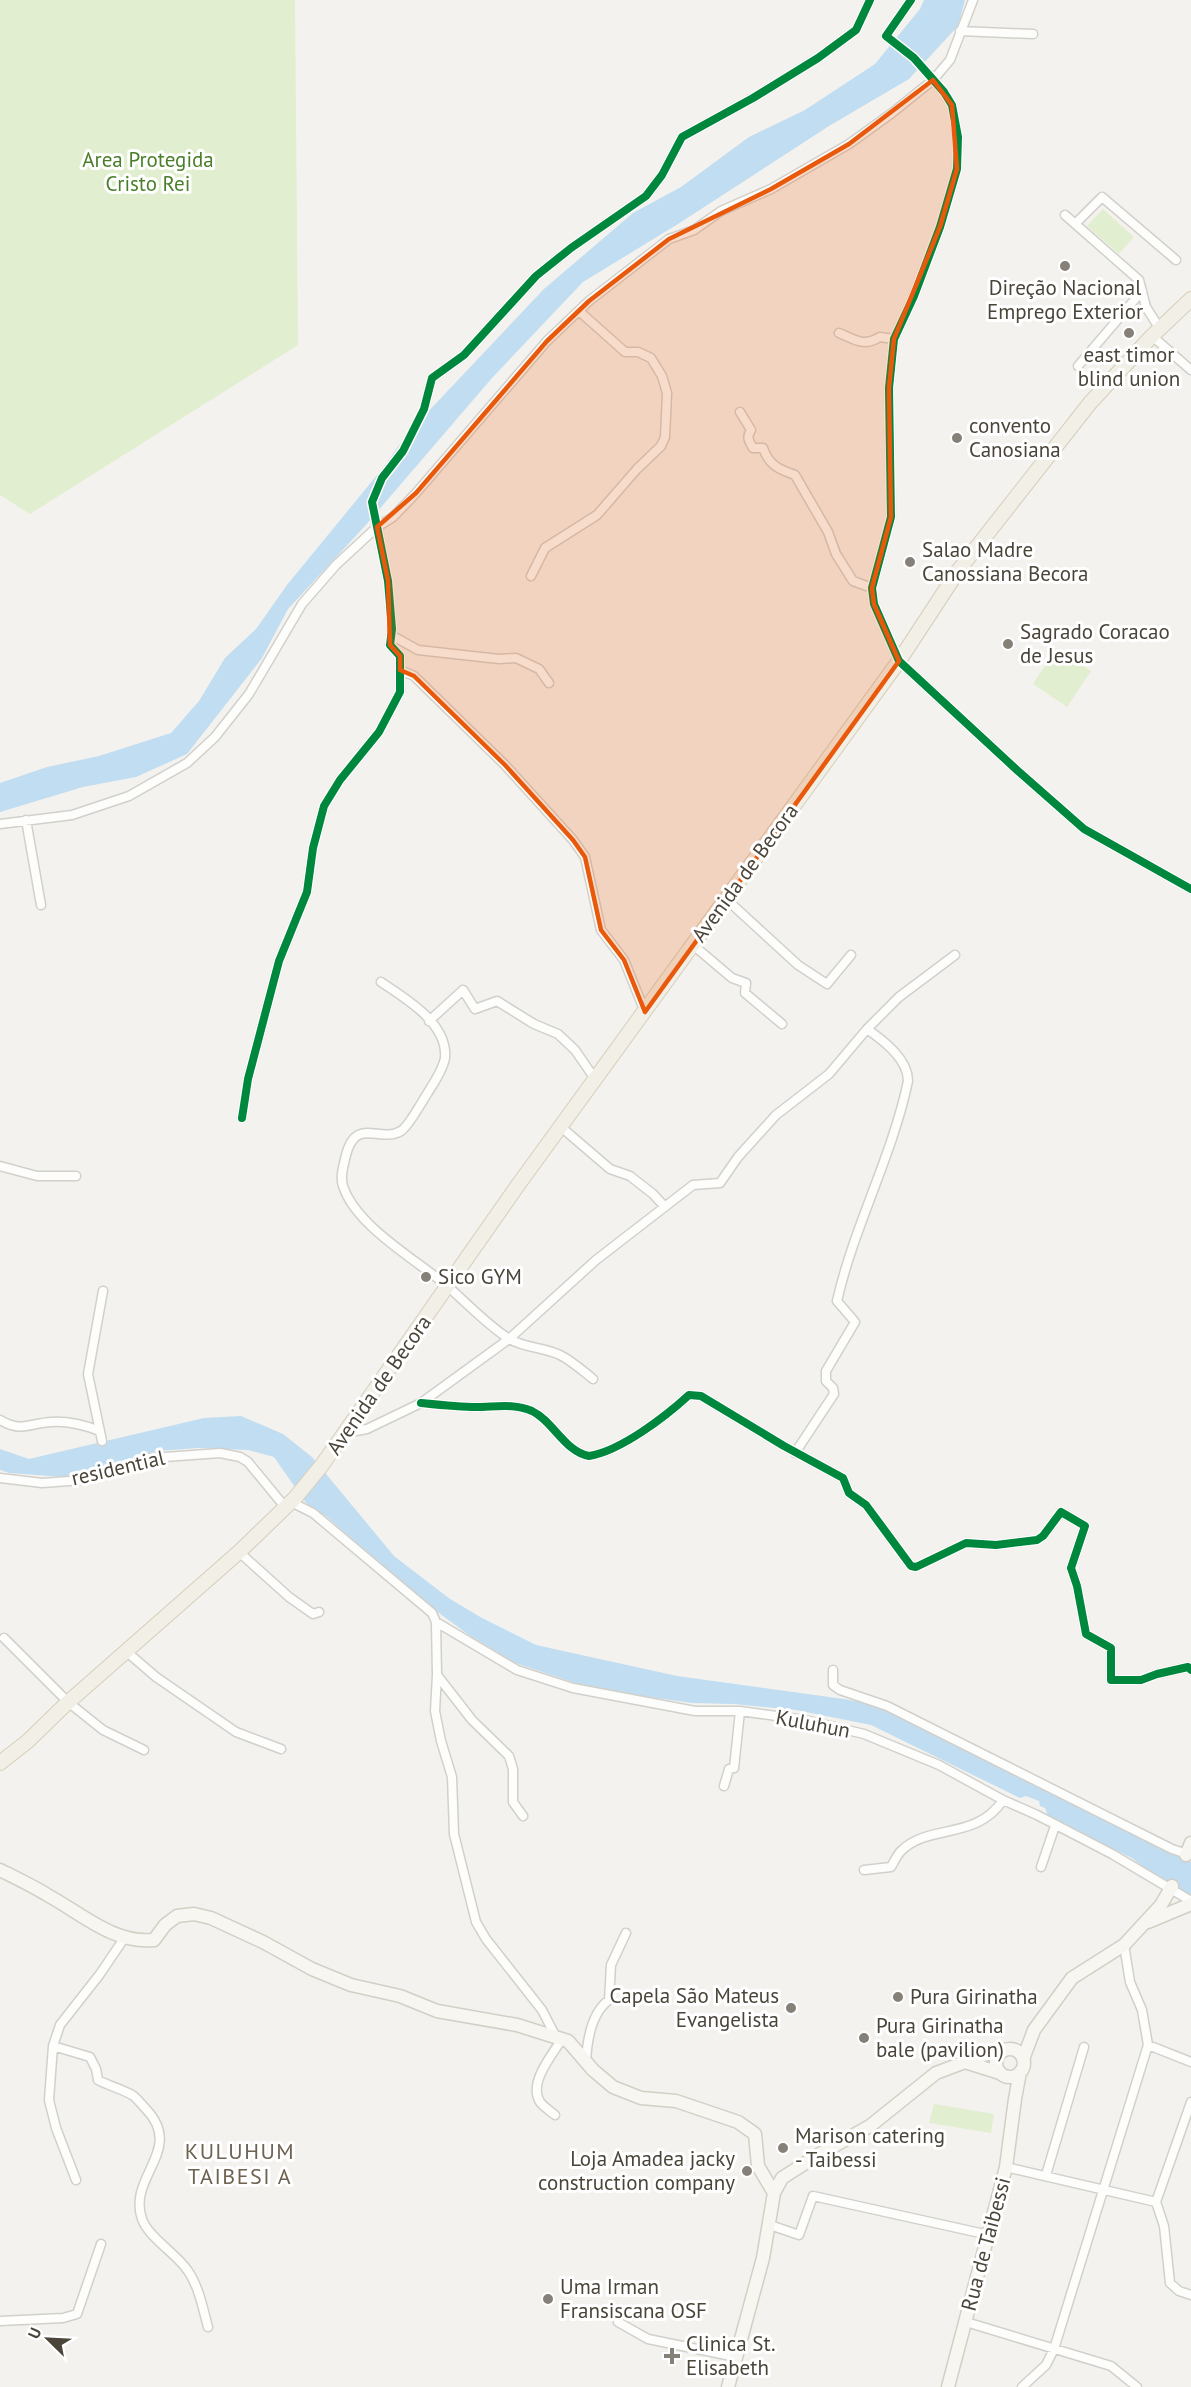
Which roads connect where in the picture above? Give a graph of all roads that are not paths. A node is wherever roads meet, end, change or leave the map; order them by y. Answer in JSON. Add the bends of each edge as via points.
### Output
{"nodes":[{"id":1,"x":870,"y":0,"type":"edge"},
{"id":2,"x":911,"y":0,"type":"edge"},
{"id":3,"x":973,"y":0,"type":"edge"},
{"id":4,"x":960,"y":31,"type":"junction"},
{"id":5,"x":1033,"y":34,"type":"dead end"},
{"id":6,"x":933,"y":80,"type":"junction"},
{"id":7,"x":1065,"y":215,"type":"dead end"},
{"id":8,"x":1075,"y":224,"type":"junction"},
{"id":9,"x":1176,"y":260,"type":"dead end"},
{"id":10,"x":1142,"y":291,"type":"junction"},
{"id":11,"x":1191,"y":299,"type":"edge"},
{"id":12,"x":579,"y":311,"type":"junction"},
{"id":13,"x":839,"y":333,"type":"dead end"},
{"id":14,"x":1156,"y":333,"type":"junction"},
{"id":15,"x":894,"y":339,"type":"junction"},
{"id":16,"x":1078,"y":366,"type":"dead end"},
{"id":17,"x":1191,"y":370,"type":"edge"},
{"id":18,"x":740,"y":412,"type":"dead end"},
{"id":19,"x":377,"y":526,"type":"junction"},
{"id":20,"x":531,"y":576,"type":"dead end"},
{"id":21,"x":872,"y":588,"type":"junction"},
{"id":22,"x":391,"y":635,"type":"junction"},
{"id":23,"x":899,"y":661,"type":"junction"},
{"id":24,"x":400,"y":670,"type":"junction"},
{"id":25,"x":549,"y":683,"type":"dead end"},
{"id":26,"x":26,"y":820,"type":"junction"},
{"id":27,"x":0,"y":824,"type":"edge"},
{"id":28,"x":1191,"y":889,"type":"edge"},
{"id":29,"x":726,"y":899,"type":"junction"},
{"id":30,"x":41,"y":905,"type":"dead end"},
{"id":31,"x":693,"y":945,"type":"junction"},
{"id":32,"x":851,"y":955,"type":"dead end"},
{"id":33,"x":955,"y":955,"type":"dead end"},
{"id":34,"x":381,"y":982,"type":"dead end"},
{"id":35,"x":645,"y":1012,"type":"junction"},
{"id":36,"x":429,"y":1021,"type":"junction"},
{"id":37,"x":782,"y":1024,"type":"dead end"},
{"id":38,"x":867,"y":1029,"type":"junction"},
{"id":39,"x":595,"y":1079,"type":"junction"},
{"id":40,"x":242,"y":1118,"type":"dead end"},
{"id":41,"x":561,"y":1127,"type":"junction"},
{"id":42,"x":0,"y":1166,"type":"edge"},
{"id":43,"x":76,"y":1176,"type":"dead end"},
{"id":44,"x":665,"y":1207,"type":"junction"},
{"id":45,"x":448,"y":1287,"type":"junction"},
{"id":46,"x":104,"y":1292,"type":"dead end"},
{"id":47,"x":509,"y":1339,"type":"junction"},
{"id":48,"x":593,"y":1379,"type":"dead end"},
{"id":49,"x":421,"y":1403,"type":"junction"},
{"id":50,"x":0,"y":1420,"type":"edge"},
{"id":51,"x":344,"y":1433,"type":"junction"},
{"id":52,"x":795,"y":1453,"type":"junction"},
{"id":53,"x":0,"y":1478,"type":"edge"},
{"id":54,"x":290,"y":1502,"type":"junction"},
{"id":55,"x":239,"y":1552,"type":"junction"},
{"id":56,"x":319,"y":1612,"type":"dead end"},
{"id":57,"x":436,"y":1622,"type":"junction"},
{"id":58,"x":4,"y":1638,"type":"dead end"},
{"id":59,"x":127,"y":1652,"type":"junction"},
{"id":60,"x":832,"y":1670,"type":"dead end"},
{"id":61,"x":1191,"y":1670,"type":"edge"},
{"id":62,"x":437,"y":1675,"type":"junction"},
{"id":63,"x":68,"y":1702,"type":"junction"},
{"id":64,"x":740,"y":1711,"type":"junction"},
{"id":65,"x":281,"y":1749,"type":"dead end"},
{"id":66,"x":144,"y":1750,"type":"dead end"},
{"id":67,"x":0,"y":1763,"type":"edge"},
{"id":68,"x":724,"y":1786,"type":"dead end"},
{"id":69,"x":1003,"y":1800,"type":"junction"},
{"id":70,"x":523,"y":1816,"type":"dead end"},
{"id":71,"x":1055,"y":1826,"type":"junction"},
{"id":72,"x":1189,"y":1852,"type":"edge"},
{"id":73,"x":1041,"y":1867,"type":"dead end"},
{"id":74,"x":0,"y":1870,"type":"edge"},
{"id":75,"x":864,"y":1870,"type":"dead end"},
{"id":76,"x":1171,"y":1888,"type":"junction"},
{"id":77,"x":1191,"y":1903,"type":"edge"},
{"id":78,"x":1144,"y":1923,"type":"junction"},
{"id":79,"x":626,"y":1934,"type":"dead end"},
{"id":80,"x":125,"y":1937,"type":"junction"},
{"id":81,"x":1124,"y":1945,"type":"junction"},
{"id":82,"x":1034,"y":2030,"type":"junction"},
{"id":83,"x":559,"y":2038,"type":"junction"},
{"id":84,"x":1148,"y":2044,"type":"junction"},
{"id":85,"x":53,"y":2046,"type":"junction"},
{"id":86,"x":1084,"y":2048,"type":"dead end"},
{"id":87,"x":1007,"y":2050,"type":"junction"},
{"id":88,"x":1023,"y":2059,"type":"junction"},
{"id":89,"x":1191,"y":2061,"type":"edge"},
{"id":90,"x":586,"y":2062,"type":"junction"},
{"id":91,"x":965,"y":2062,"type":"junction"},
{"id":92,"x":1020,"y":2072,"type":"junction"},
{"id":93,"x":1002,"y":2074,"type":"junction"},
{"id":94,"x":1015,"y":2099,"type":"junction"},
{"id":95,"x":1191,"y":2102,"type":"edge"},
{"id":96,"x":555,"y":2115,"type":"dead end"},
{"id":97,"x":1006,"y":2167,"type":"junction"},
{"id":98,"x":1046,"y":2175,"type":"junction"},
{"id":99,"x":76,"y":2180,"type":"dead end"},
{"id":100,"x":1103,"y":2191,"type":"junction"},
{"id":101,"x":774,"y":2193,"type":"junction"},
{"id":102,"x":1156,"y":2202,"type":"junction"},
{"id":103,"x":770,"y":2225,"type":"junction"},
{"id":104,"x":989,"y":2235,"type":"junction"},
{"id":105,"x":101,"y":2244,"type":"dead end"},
{"id":106,"x":1191,"y":2295,"type":"edge"},
{"id":107,"x":0,"y":2321,"type":"edge"},
{"id":108,"x":618,"y":2322,"type":"dead end"},
{"id":109,"x":966,"y":2322,"type":"junction"},
{"id":110,"x":208,"y":2327,"type":"dead end"},
{"id":111,"x":1054,"y":2349,"type":"junction"},
{"id":112,"x":736,"y":2357,"type":"junction"},
{"id":113,"x":728,"y":2387,"type":"edge"},
{"id":114,"x":948,"y":2387,"type":"edge"},
{"id":115,"x":1022,"y":2387,"type":"edge"},
{"id":116,"x":1137,"y":2387,"type":"edge"}],
"edges":[{"from":1,"to":19,"type":"street","via":[[855,30],[818,58],[682,137],[646,196],[536,276],[464,355],[432,378],[424,409],[372,502]]},
{"from":2,"to":6,"type":"street","via":[[886,36],[914,58]]},
{"from":3,"to":4,"type":"street"},
{"from":4,"to":5,"type":"street"},
{"from":4,"to":6,"type":"street","via":[[950,60]]},
{"from":6,"to":12,"type":"street","via":[[849,144],[771,189],[721,210],[694,230],[669,239]]},
{"from":6,"to":15,"type":"street","via":[[952,105],[958,137],[957,169],[936,237]]},
{"from":7,"to":8,"type":"street"},
{"from":8,"to":9,"type":"street","via":[[1102,197]]},
{"from":8,"to":10,"type":"street","via":[[1139,280]]},
{"from":10,"to":14,"type":"street"},
{"from":10,"to":16,"type":"street"},
{"from":11,"to":14,"type":"main road","name":"Avenida de Becora"},
{"from":12,"to":19,"type":"street","via":[[548,341],[416,493],[393,517]]},
{"from":12,"to":20,"type":"street","via":[[626,352],[651,358],[667,393],[665,436],[661,446],[597,515],[546,548]]},
{"from":13,"to":15,"type":"street","via":[[864,343],[880,337]]},
{"from":14,"to":17,"type":"street"},
{"from":14,"to":23,"type":"main road","name":"Avenida de Becora","via":[[1090,403],[1023,488],[958,571]]},
{"from":15,"to":21,"type":"street","via":[[889,388],[891,517]]},
{"from":18,"to":21,"type":"street","via":[[751,430],[748,440],[753,448],[763,448],[768,461],[795,475],[853,581]]},
{"from":19,"to":22,"type":"street","via":[[388,581]]},
{"from":19,"to":26,"type":"street","via":[[302,604],[249,694],[215,737],[187,763],[129,796],[72,815]]},
{"from":21,"to":23,"type":"street","via":[[874,604]]},
{"from":22,"to":24,"type":"street","via":[[390,645],[400,656]]},
{"from":22,"to":25,"type":"street","via":[[418,650],[499,660],[516,658],[539,669]]},
{"from":23,"to":28,"type":"street","via":[[1084,829]]},
{"from":23,"to":29,"type":"main road","name":"Avenida de Becora"},
{"from":24,"to":35,"type":"street","via":[[414,676],[490,750],[573,840],[585,857],[601,930],[624,960]]},
{"from":24,"to":40,"type":"street","via":[[400,692],[379,732],[324,806],[313,848],[308,892],[279,961],[248,1079]]},
{"from":26,"to":27,"type":"street"},
{"from":26,"to":30,"type":"street"},
{"from":29,"to":31,"type":"main road","name":"Avenida de Becora"},
{"from":29,"to":32,"type":"street","via":[[798,965],[827,984]]},
{"from":31,"to":35,"type":"main road","name":"Avenida de Becora"},
{"from":31,"to":37,"type":"street","via":[[732,978],[746,983],[745,993]]},
{"from":33,"to":38,"type":"street","via":[[900,997]]},
{"from":34,"to":36,"type":"street"},
{"from":35,"to":39,"type":"main road","name":"Avenida de Becora"},
{"from":36,"to":39,"type":"street","via":[[463,990],[474,1009],[497,1001],[558,1035]]},
{"from":36,"to":45,"type":"street","via":[[444,1039],[445,1060],[435,1082],[402,1131],[391,1135],[360,1134],[347,1148],[342,1185],[380,1236]]},
{"from":38,"to":44,"type":"street","via":[[829,1074],[776,1115],[720,1183],[693,1185]]},
{"from":38,"to":52,"type":"street","via":[[904,1063],[908,1081],[894,1136],[857,1230],[839,1290],[837,1301],[855,1322],[826,1371],[826,1381],[834,1394]]},
{"from":39,"to":41,"type":"main road","name":"Avenida de Becora"},
{"from":41,"to":44,"type":"street","via":[[610,1169],[630,1176]]},
{"from":41,"to":45,"type":"main road","name":"Avenida de Becora"},
{"from":42,"to":43,"type":"street","via":[[37,1176]]},
{"from":44,"to":47,"type":"street","via":[[596,1260]]},
{"from":45,"to":47,"type":"street"},
{"from":45,"to":51,"type":"main road","name":"Avenida de Becora"},
{"from":46,"to":50,"type":"street","via":[[88,1374],[101,1436],[76,1423],[51,1422],[21,1428]]},
{"from":47,"to":48,"type":"street","via":[[560,1355]]},
{"from":47,"to":49,"type":"street"},
{"from":49,"to":51,"type":"street","via":[[368,1428]]},
{"from":49,"to":52,"type":"street","via":[[527,1409],[548,1422],[576,1450],[589,1456],[642,1431],[689,1395],[697,1395]]},
{"from":51,"to":54,"type":"main road","name":"Avenida de Becora"},
{"from":52,"to":61,"type":"street","via":[[843,1478],[849,1493],[866,1505],[911,1566],[966,1543],[996,1545],[1036,1540],[1061,1512],[1085,1526],[1071,1568],[1086,1634],[1111,1648],[1111,1680],[1141,1680],[1178,1668]]},
{"from":53,"to":54,"type":"street","name":"residential","via":[[42,1483],[83,1480],[151,1458],[220,1453],[248,1462]]},
{"from":54,"to":55,"type":"main road"},
{"from":54,"to":57,"type":"street","name":"Kuluhun","via":[[313,1513],[432,1613]]},
{"from":55,"to":56,"type":"street","via":[[289,1597],[313,1614]]},
{"from":55,"to":59,"type":"main road"},
{"from":57,"to":62,"type":"street"},
{"from":57,"to":64,"type":"street","name":"Kuluhun","via":[[517,1670],[573,1688],[695,1711]]},
{"from":58,"to":63,"type":"street"},
{"from":59,"to":63,"type":"main road"},
{"from":59,"to":65,"type":"street","via":[[236,1732]]},
{"from":60,"to":72,"type":"street","via":[[833,1685],[840,1690],[887,1706],[1172,1849]]},
{"from":62,"to":70,"type":"street","via":[[472,1720],[510,1756],[513,1802]]},
{"from":62,"to":83,"type":"street","via":[[435,1711],[452,1777],[454,1834],[476,1922]]},
{"from":63,"to":66,"type":"street","via":[[103,1730]]},
{"from":63,"to":67,"type":"main road"},
{"from":64,"to":68,"type":"street","via":[[734,1768],[729,1769]]},
{"from":64,"to":69,"type":"street","name":"Kuluhun","via":[[805,1720],[864,1734],[939,1765]]},
{"from":69,"to":71,"type":"street","name":"Kuluhun"},
{"from":69,"to":75,"type":"street","via":[[996,1810],[970,1827],[921,1839],[902,1850],[891,1867]]},
{"from":71,"to":73,"type":"street"},
{"from":71,"to":76,"type":"street","name":"Kuluhun"},
{"from":74,"to":80,"type":"street"},
{"from":76,"to":77,"type":"street","name":"Kuluhun"},
{"from":76,"to":78,"type":"street"},
{"from":77,"to":78,"type":"street"},
{"from":78,"to":81,"type":"street"},
{"from":79,"to":90,"type":"street","via":[[611,1965],[609,2000],[600,2007],[586,2043]]},
{"from":80,"to":83,"type":"street","via":[[154,1940],[177,1916],[194,1914],[211,1918],[312,1969],[351,1984],[400,1996],[436,2011],[517,2025]]},
{"from":80,"to":85,"type":"street","via":[[60,2025]]},
{"from":81,"to":82,"type":"street","via":[[1072,1978]]},
{"from":81,"to":84,"type":"street"},
{"from":82,"to":87,"type":"street"},
{"from":82,"to":88,"type":"street"},
{"from":83,"to":90,"type":"street","via":[[568,2041]]},
{"from":83,"to":96,"type":"street","via":[[537,2088],[539,2101]]},
{"from":84,"to":89,"type":"street"},
{"from":84,"to":100,"type":"street"},
{"from":85,"to":99,"type":"street","via":[[49,2100]]},
{"from":85,"to":110,"type":"street","via":[[90,2057],[98,2080],[133,2095],[152,2114],[160,2133],[160,2151],[142,2187],[142,2220],[187,2269]]},
{"from":86,"to":98,"type":"street"},
{"from":87,"to":88,"type":"street","via":[[1021,2054]]},
{"from":87,"to":91,"type":"street"},
{"from":87,"to":93,"type":"street","via":[[997,2059],[997,2069]]},
{"from":88,"to":92,"type":"street"},
{"from":90,"to":101,"type":"street","via":[[613,2087],[641,2098],[676,2101],[738,2122],[755,2134],[758,2166]]},
{"from":91,"to":93,"type":"street"},
{"from":91,"to":101,"type":"street","via":[[936,2073],[870,2126],[788,2172]]},
{"from":92,"to":93,"type":"street","via":[[1012,2077]]},
{"from":92,"to":94,"type":"street","name":"Rua de Taibessi"},
{"from":93,"to":94,"type":"street"},
{"from":94,"to":97,"type":"street","name":"Rua de Taibessi"},
{"from":95,"to":102,"type":"street"},
{"from":97,"to":98,"type":"street"},
{"from":97,"to":104,"type":"street","name":"Rua de Taibessi"},
{"from":98,"to":100,"type":"street"},
{"from":100,"to":102,"type":"street"},
{"from":100,"to":111,"type":"street"},
{"from":101,"to":103,"type":"street"},
{"from":102,"to":106,"type":"street","via":[[1164,2226],[1170,2283]]},
{"from":103,"to":104,"type":"street","via":[[799,2235],[813,2196]]},
{"from":103,"to":112,"type":"street"},
{"from":104,"to":109,"type":"street","name":"Rua de Taibessi"},
{"from":105,"to":107,"type":"street","via":[[77,2313],[63,2318]]},
{"from":108,"to":112,"type":"street","via":[[648,2339]]},
{"from":109,"to":111,"type":"street"},
{"from":109,"to":114,"type":"street","name":"Rua de Taibessi"},
{"from":111,"to":115,"type":"street","via":[[1046,2365]]},
{"from":111,"to":116,"type":"street","via":[[1111,2366]]},
{"from":112,"to":113,"type":"street"}]}
